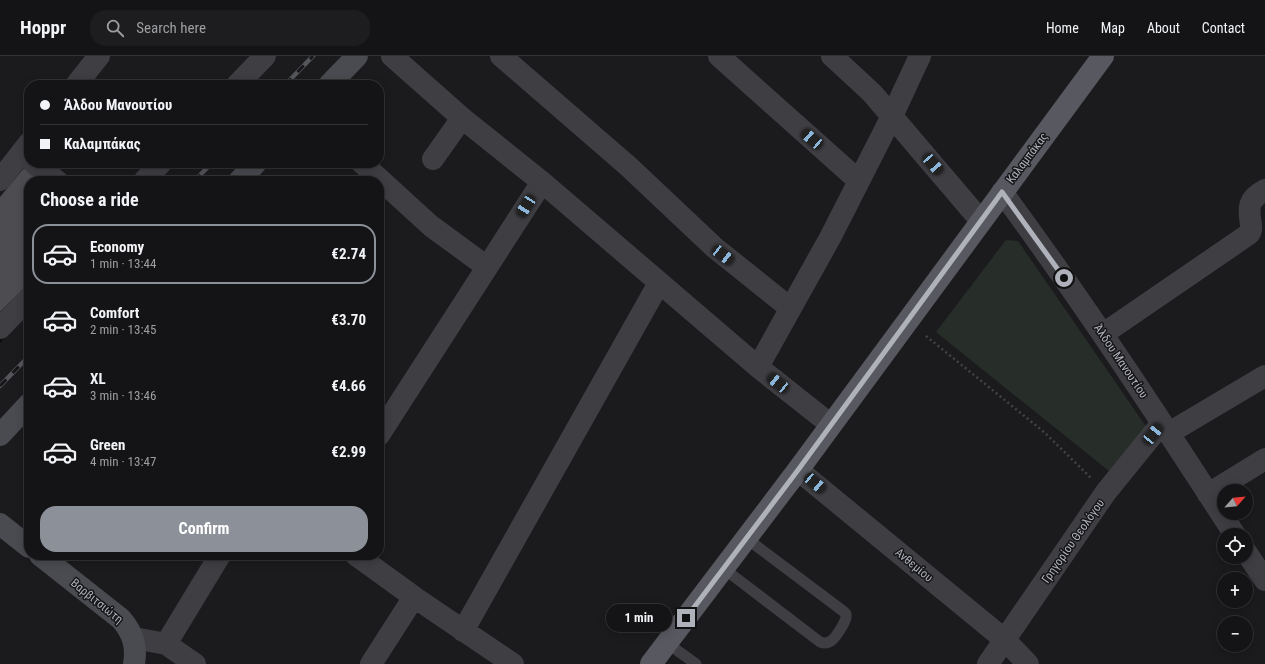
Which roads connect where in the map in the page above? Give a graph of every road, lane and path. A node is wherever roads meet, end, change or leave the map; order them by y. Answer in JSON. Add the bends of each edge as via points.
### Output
{"nodes":[{"id":1,"x":99,"y":56,"type":"edge"},
{"id":2,"x":265,"y":56,"type":"edge"},
{"id":3,"x":357,"y":56,"type":"edge"},
{"id":4,"x":392,"y":56,"type":"edge"},
{"id":5,"x":501,"y":56,"type":"edge"},
{"id":6,"x":719,"y":56,"type":"edge"},
{"id":7,"x":832,"y":56,"type":"edge"},
{"id":8,"x":920,"y":56,"type":"edge"},
{"id":9,"x":1102,"y":56,"type":"edge"},
{"id":10,"x":80,"y":80,"type":"edge"},
{"id":11,"x":242,"y":80,"type":"edge"},
{"id":12,"x":334,"y":80,"type":"edge"},
{"id":13,"x":892,"y":116,"type":"junction"},
{"id":14,"x":462,"y":118,"type":"junction"},
{"id":15,"x":433,"y":159,"type":"dead end"},
{"id":16,"x":33,"y":168,"type":"edge"},
{"id":17,"x":156,"y":168,"type":"edge"},
{"id":18,"x":251,"y":168,"type":"edge"},
{"id":19,"x":367,"y":168,"type":"edge"},
{"id":20,"x":48,"y":176,"type":"edge"},
{"id":21,"x":149,"y":176,"type":"edge"},
{"id":22,"x":244,"y":176,"type":"edge"},
{"id":23,"x":376,"y":176,"type":"edge"},
{"id":24,"x":859,"y":181,"type":"junction"},
{"id":25,"x":542,"y":182,"type":"junction"},
{"id":26,"x":384,"y":183,"type":"edge"},
{"id":27,"x":1265,"y":190,"type":"edge"},
{"id":28,"x":1002,"y":192,"type":"junction"},
{"id":29,"x":981,"y":221,"type":"junction"},
{"id":30,"x":487,"y":267,"type":"junction"},
{"id":31,"x":659,"y":283,"type":"junction"},
{"id":32,"x":24,"y":303,"type":"edge"},
{"id":33,"x":790,"y":308,"type":"junction"},
{"id":34,"x":0,"y":328,"type":"edge"},
{"id":35,"x":1103,"y":334,"type":"junction"},
{"id":36,"x":926,"y":336,"type":"dead end"},
{"id":37,"x":758,"y":367,"type":"junction"},
{"id":38,"x":1265,"y":376,"type":"edge"},
{"id":39,"x":24,"y":409,"type":"edge"},
{"id":40,"x":830,"y":424,"type":"junction"},
{"id":41,"x":384,"y":427,"type":"edge"},
{"id":42,"x":1166,"y":428,"type":"junction"},
{"id":43,"x":0,"y":435,"type":"edge"},
{"id":44,"x":1265,"y":459,"type":"edge"},
{"id":45,"x":798,"y":470,"type":"junction"},
{"id":46,"x":1106,"y":492,"type":"junction"},
{"id":47,"x":1208,"y":494,"type":"junction"},
{"id":48,"x":0,"y":524,"type":"edge"},
{"id":49,"x":1230,"y":528,"type":"edge"},
{"id":50,"x":746,"y":538,"type":"junction"},
{"id":51,"x":24,"y":543,"type":"edge"},
{"id":52,"x":46,"y":560,"type":"edge"},
{"id":53,"x":217,"y":560,"type":"edge"},
{"id":54,"x":363,"y":560,"type":"edge"},
{"id":55,"x":1253,"y":562,"type":"edge"},
{"id":56,"x":723,"y":568,"type":"junction"},
{"id":57,"x":1265,"y":580,"type":"edge"},
{"id":58,"x":414,"y":597,"type":"junction"},
{"id":59,"x":463,"y":631,"type":"junction"},
{"id":60,"x":134,"y":638,"type":"junction"},
{"id":61,"x":1005,"y":640,"type":"junction"},
{"id":62,"x":667,"y":643,"type":"junction"},
{"id":63,"x":166,"y":644,"type":"junction"},
{"id":64,"x":134,"y":664,"type":"edge"},
{"id":65,"x":195,"y":664,"type":"edge"},
{"id":66,"x":371,"y":664,"type":"edge"},
{"id":67,"x":513,"y":664,"type":"edge"},
{"id":68,"x":651,"y":664,"type":"edge"},
{"id":69,"x":696,"y":664,"type":"edge"},
{"id":70,"x":988,"y":664,"type":"edge"},
{"id":71,"x":1028,"y":664,"type":"edge"}],
"edges":[{"from":1,"to":10,"type":"street"},
{"from":2,"to":11,"type":"street"},
{"from":3,"to":12,"type":"main road"},
{"from":4,"to":14,"type":"street"},
{"from":5,"to":33,"type":"street","via":[[628,166],[715,248]]},
{"from":6,"to":24,"type":"street"},
{"from":7,"to":13,"type":"street","via":[[872,93]]},
{"from":8,"to":13,"type":"street"},
{"from":9,"to":28,"type":"main road","name":"Καλαμπάκας"},
{"from":13,"to":24,"type":"street"},
{"from":13,"to":29,"type":"street"},
{"from":14,"to":15,"type":"street"},
{"from":14,"to":25,"type":"street"},
{"from":16,"to":20,"type":"street"},
{"from":17,"to":21,"type":"street"},
{"from":18,"to":22,"type":"main road"},
{"from":19,"to":23,"type":"street"},
{"from":24,"to":33,"type":"street"},
{"from":25,"to":30,"type":"street"},
{"from":25,"to":31,"type":"street"},
{"from":26,"to":30,"type":"street","via":[[431,226]]},
{"from":27,"to":35,"type":"street","via":[[1256,195],[1251,202],[1249,234]]},
{"from":28,"to":29,"type":"main road","name":"Καλαμπάκας"},
{"from":28,"to":35,"type":"street","name":"Άλδου Μανουτίου"},
{"from":29,"to":40,"type":"main road","name":"Καλαμπάκας"},
{"from":30,"to":41,"type":"street"},
{"from":31,"to":37,"type":"street"},
{"from":31,"to":59,"type":"street"},
{"from":32,"to":34,"type":"street"},
{"from":33,"to":37,"type":"street"},
{"from":35,"to":42,"type":"street","name":"Άλδου Μανουτίου"},
{"from":36,"to":46,"type":"path","via":[[1044,432]]},
{"from":37,"to":40,"type":"street"},
{"from":38,"to":42,"type":"street"},
{"from":39,"to":43,"type":"main road"},
{"from":40,"to":45,"type":"main road","name":"Καλαμπάκας"},
{"from":42,"to":46,"type":"street","name":"Γρηγορίου Θεολόγου"},
{"from":42,"to":47,"type":"street","name":"Άλδου Μανουτίου"},
{"from":44,"to":47,"type":"street"},
{"from":45,"to":50,"type":"main road","name":"Καλαμπάκας"},
{"from":45,"to":61,"type":"street","name":"Ανθεμίου"},
{"from":46,"to":61,"type":"street","name":"Γρηγορίου Θεολόγου"},
{"from":47,"to":49,"type":"street","name":"Άλδου Μανουτίου"},
{"from":48,"to":51,"type":"main road"},
{"from":50,"to":56,"type":"main road","name":"Καλαμπάκας"},
{"from":50,"to":56,"type":"lane","via":[[846,614],[844,623],[832,640],[829,643],[820,642]]},
{"from":52,"to":60,"type":"main road","name":"Βαρβιτσιώτη","via":[[121,618]]},
{"from":53,"to":63,"type":"street"},
{"from":54,"to":58,"type":"street"},
{"from":55,"to":57,"type":"street"},
{"from":56,"to":62,"type":"main road","name":"Καλαμπάκας"},
{"from":58,"to":59,"type":"street"},
{"from":58,"to":66,"type":"street"},
{"from":59,"to":67,"type":"street"},
{"from":60,"to":63,"type":"street"},
{"from":60,"to":64,"type":"main road"},
{"from":61,"to":70,"type":"street","name":"Γρηγορίου Θεολόγου"},
{"from":61,"to":71,"type":"street","name":"Ανθεμίου"},
{"from":62,"to":68,"type":"main road","name":"Καλαμπάκας"},
{"from":62,"to":69,"type":"lane"},
{"from":63,"to":65,"type":"street"}]}
